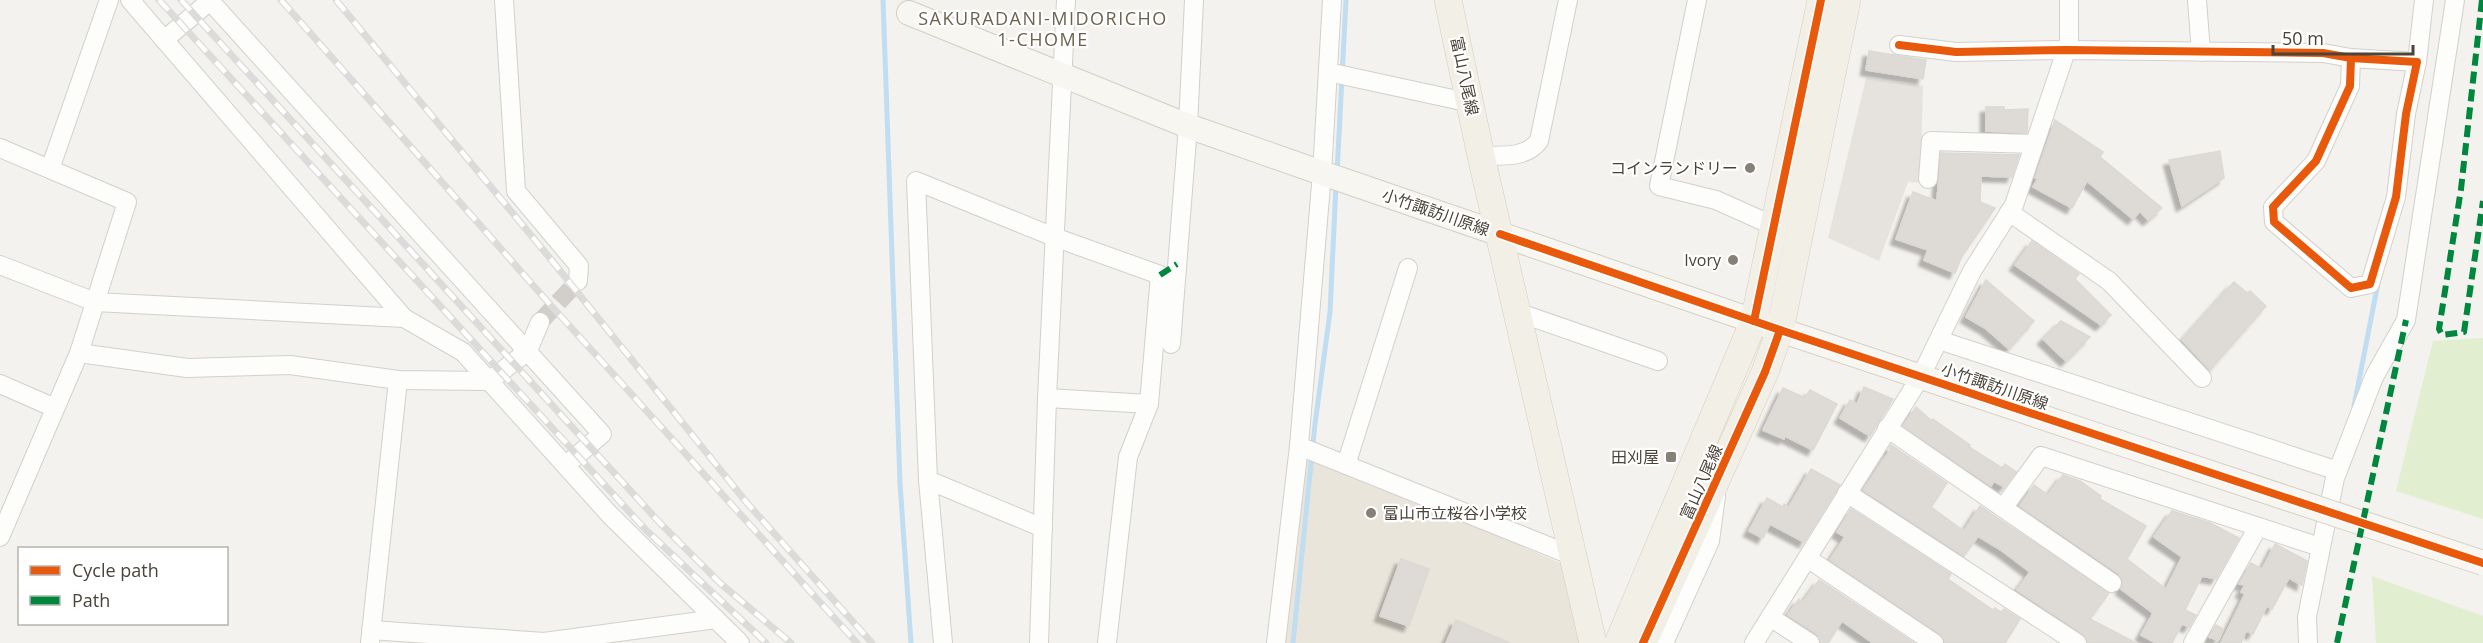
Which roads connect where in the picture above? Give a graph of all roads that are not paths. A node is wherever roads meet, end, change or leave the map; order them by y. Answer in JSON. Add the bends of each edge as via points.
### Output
{"nodes":[{"id":1,"x":109,"y":0,"type":"edge"},
{"id":2,"x":130,"y":0,"type":"edge"},
{"id":3,"x":504,"y":0,"type":"edge"},
{"id":4,"x":1066,"y":0,"type":"edge"},
{"id":5,"x":1194,"y":0,"type":"edge"},
{"id":6,"x":1332,"y":0,"type":"edge"},
{"id":7,"x":1448,"y":0,"type":"edge"},
{"id":8,"x":1568,"y":0,"type":"edge"},
{"id":9,"x":1697,"y":0,"type":"edge"},
{"id":10,"x":1821,"y":0,"type":"edge"},
{"id":11,"x":1846,"y":0,"type":"edge"},
{"id":12,"x":2069,"y":0,"type":"edge"},
{"id":13,"x":2197,"y":0,"type":"edge"},
{"id":14,"x":2424,"y":0,"type":"edge"},
{"id":15,"x":2455,"y":0,"type":"edge"},
{"id":16,"x":909,"y":14,"type":"dead end"},
{"id":17,"x":165,"y":40,"type":"junction"},
{"id":18,"x":1899,"y":45,"type":"dead end"},
{"id":19,"x":2066,"y":50,"type":"junction"},
{"id":20,"x":2201,"y":52,"type":"junction"},
{"id":21,"x":2351,"y":58,"type":"junction"},
{"id":22,"x":2417,"y":62,"type":"junction"},
{"id":23,"x":1328,"y":72,"type":"junction"},
{"id":24,"x":1062,"y":75,"type":"junction"},
{"id":25,"x":1471,"y":103,"type":"junction"},
{"id":26,"x":1188,"y":126,"type":"junction"},
{"id":27,"x":2034,"y":144,"type":"junction"},
{"id":28,"x":0,"y":148,"type":"edge"},
{"id":29,"x":1481,"y":156,"type":"junction"},
{"id":30,"x":50,"y":169,"type":"junction"},
{"id":31,"x":1322,"y":173,"type":"junction"},
{"id":32,"x":1928,"y":179,"type":"dead end"},
{"id":33,"x":2009,"y":212,"type":"junction"},
{"id":34,"x":1774,"y":226,"type":"junction"},
{"id":35,"x":1500,"y":234,"type":"junction"},
{"id":36,"x":1054,"y":237,"type":"junction"},
{"id":37,"x":0,"y":264,"type":"edge"},
{"id":38,"x":1408,"y":268,"type":"dead end"},
{"id":39,"x":578,"y":281,"type":"dead end"},
{"id":40,"x":95,"y":302,"type":"junction"},
{"id":41,"x":1517,"y":312,"type":"junction"},
{"id":42,"x":404,"y":318,"type":"junction"},
{"id":43,"x":1754,"y":321,"type":"junction"},
{"id":44,"x":540,"y":322,"type":"tunnel mouth"},
{"id":45,"x":1780,"y":330,"type":"junction"},
{"id":46,"x":1939,"y":340,"type":"junction"},
{"id":47,"x":1171,"y":344,"type":"dead end"},
{"id":48,"x":528,"y":351,"type":"junction"},
{"id":49,"x":79,"y":353,"type":"junction"},
{"id":50,"x":1658,"y":361,"type":"dead end"},
{"id":51,"x":1921,"y":375,"type":"junction"},
{"id":52,"x":2202,"y":378,"type":"dead end"},
{"id":53,"x":398,"y":380,"type":"junction"},
{"id":54,"x":489,"y":381,"type":"junction"},
{"id":55,"x":0,"y":384,"type":"edge"},
{"id":56,"x":1047,"y":398,"type":"junction"},
{"id":57,"x":1149,"y":404,"type":"junction"},
{"id":58,"x":55,"y":408,"type":"junction"},
{"id":59,"x":1887,"y":428,"type":"junction"},
{"id":60,"x":1299,"y":446,"type":"junction"},
{"id":61,"x":566,"y":465,"type":"junction"},
{"id":62,"x":1346,"y":465,"type":"junction"},
{"id":63,"x":2338,"y":471,"type":"junction"},
{"id":64,"x":1718,"y":476,"type":"junction"},
{"id":65,"x":928,"y":480,"type":"junction"},
{"id":66,"x":1847,"y":493,"type":"junction"},
{"id":67,"x":2004,"y":508,"type":"junction"},
{"id":68,"x":2258,"y":527,"type":"junction"},
{"id":69,"x":1043,"y":528,"type":"junction"},
{"id":70,"x":0,"y":537,"type":"edge"},
{"id":71,"x":2320,"y":547,"type":"junction"},
{"id":72,"x":1573,"y":556,"type":"junction"},
{"id":73,"x":1807,"y":558,"type":"junction"},
{"id":74,"x":2483,"y":563,"type":"edge"},
{"id":75,"x":2112,"y":583,"type":"dead end"},
{"id":76,"x":1770,"y":617,"type":"junction"},
{"id":77,"x":716,"y":619,"type":"junction"},
{"id":78,"x":660,"y":635,"type":"edge"},
{"id":79,"x":370,"y":636,"type":"edge"},
{"id":80,"x":502,"y":641,"type":"edge"},
{"id":81,"x":740,"y":643,"type":"edge"},
{"id":82,"x":943,"y":643,"type":"edge"},
{"id":83,"x":1039,"y":643,"type":"edge"},
{"id":84,"x":1107,"y":643,"type":"edge"},
{"id":85,"x":1276,"y":643,"type":"edge"},
{"id":86,"x":1593,"y":643,"type":"edge"},
{"id":87,"x":1618,"y":643,"type":"edge"},
{"id":88,"x":1643,"y":643,"type":"edge"},
{"id":89,"x":1664,"y":643,"type":"edge"},
{"id":90,"x":1754,"y":643,"type":"edge"},
{"id":91,"x":1810,"y":643,"type":"edge"},
{"id":92,"x":1934,"y":643,"type":"edge"},
{"id":93,"x":2077,"y":643,"type":"edge"},
{"id":94,"x":2193,"y":643,"type":"edge"},
{"id":95,"x":2308,"y":643,"type":"edge"}],
"edges":[{"from":1,"to":30,"type":"street"},
{"from":2,"to":17,"type":"street"},
{"from":3,"to":39,"type":"street","via":[[516,191],[579,266]]},
{"from":4,"to":24,"type":"street"},
{"from":5,"to":26,"type":"street"},
{"from":6,"to":23,"type":"street"},
{"from":7,"to":25,"type":"main road","name":"富山八尾線"},
{"from":8,"to":29,"type":"street","via":[[1539,141],[1533,149],[1520,154]]},
{"from":9,"to":34,"type":"street","via":[[1659,186],[1716,200]]},
{"from":10,"to":34,"type":"main road","name":"富山八尾線"},
{"from":11,"to":45,"type":"main road","name":"富山八尾線"},
{"from":12,"to":19,"type":"street"},
{"from":13,"to":20,"type":"street"},
{"from":14,"to":22,"type":"street"},
{"from":15,"to":63,"type":"street","via":[[2406,320],[2374,377]]},
{"from":16,"to":24,"type":"main road","name":"小竹諏訪川原線"},
{"from":17,"to":42,"type":"street"},
{"from":17,"to":48,"type":"street","via":[[210,1]]},
{"from":18,"to":19,"type":"street","via":[[1956,52]]},
{"from":19,"to":20,"type":"street"},
{"from":19,"to":27,"type":"street"},
{"from":20,"to":21,"type":"street","via":[[2323,53]]},
{"from":21,"to":22,"type":"street"},
{"from":21,"to":22,"type":"street","via":[[2350,86],[2316,161],[2273,207],[2274,222],[2351,288],[2370,284],[2396,197]]},
{"from":23,"to":25,"type":"street"},
{"from":23,"to":31,"type":"street"},
{"from":24,"to":26,"type":"main road","name":"小竹諏訪川原線"},
{"from":24,"to":36,"type":"street"},
{"from":25,"to":29,"type":"main road","name":"富山八尾線"},
{"from":26,"to":31,"type":"main road","name":"小竹諏訪川原線"},
{"from":26,"to":47,"type":"street"},
{"from":27,"to":32,"type":"street","via":[[1931,141]]},
{"from":27,"to":33,"type":"street"},
{"from":28,"to":30,"type":"street"},
{"from":29,"to":35,"type":"main road","name":"富山八尾線"},
{"from":30,"to":40,"type":"street","via":[[127,202]]},
{"from":31,"to":35,"type":"main road","name":"小竹諏訪川原線"},
{"from":31,"to":60,"type":"street"},
{"from":33,"to":46,"type":"street","via":[[1972,271]]},
{"from":33,"to":52,"type":"street","via":[[2109,281]]},
{"from":34,"to":43,"type":"main road","name":"富山八尾線"},
{"from":35,"to":41,"type":"main road","name":"富山八尾線"},
{"from":35,"to":43,"type":"main road","name":"小竹諏訪川原線"},
{"from":36,"to":56,"type":"street"},
{"from":36,"to":57,"type":"street","via":[[1160,275]]},
{"from":36,"to":65,"type":"street","via":[[916,181]]},
{"from":37,"to":40,"type":"street"},
{"from":38,"to":62,"type":"street"},
{"from":40,"to":42,"type":"street"},
{"from":40,"to":49,"type":"street"},
{"from":41,"to":50,"type":"street"},
{"from":41,"to":72,"type":"main road","name":"富山八尾線"},
{"from":42,"to":54,"type":"street","via":[[463,352]]},
{"from":43,"to":45,"type":"main road","name":"小竹諏訪川原線"},
{"from":43,"to":87,"type":"main road","name":"富山八尾線"},
{"from":44,"to":48,"type":"street"},
{"from":45,"to":51,"type":"main road","name":"小竹諏訪川原線"},
{"from":45,"to":64,"type":"main road","name":"富山八尾線"},
{"from":46,"to":51,"type":"street"},
{"from":46,"to":63,"type":"street"},
{"from":48,"to":54,"type":"street"},
{"from":48,"to":61,"type":"street","via":[[602,434]]},
{"from":49,"to":53,"type":"street","via":[[187,368],[290,365]]},
{"from":49,"to":58,"type":"street"},
{"from":51,"to":59,"type":"street"},
{"from":51,"to":74,"type":"main road","name":"小竹諏訪川原線","bridge":true},
{"from":53,"to":54,"type":"street"},
{"from":53,"to":79,"type":"street"},
{"from":54,"to":61,"type":"street"},
{"from":55,"to":58,"type":"street"},
{"from":56,"to":57,"type":"street"},
{"from":56,"to":69,"type":"street"},
{"from":57,"to":84,"type":"street","via":[[1128,457]]},
{"from":58,"to":70,"type":"street"},
{"from":59,"to":66,"type":"street"},
{"from":59,"to":67,"type":"street"},
{"from":60,"to":62,"type":"street"},
{"from":60,"to":85,"type":"street"},
{"from":61,"to":77,"type":"street","via":[[610,515]]},
{"from":62,"to":72,"type":"street"},
{"from":63,"to":71,"type":"street"},
{"from":64,"to":88,"type":"main road","name":"富山八尾線"},
{"from":64,"to":89,"type":"street","via":[[1710,542]]},
{"from":65,"to":69,"type":"street"},
{"from":65,"to":82,"type":"street"},
{"from":66,"to":73,"type":"street"},
{"from":66,"to":93,"type":"street"},
{"from":67,"to":68,"type":"street","via":[[2041,456]]},
{"from":67,"to":75,"type":"street"},
{"from":68,"to":71,"type":"street"},
{"from":68,"to":94,"type":"street"},
{"from":69,"to":83,"type":"street"},
{"from":71,"to":95,"type":"street","via":[[2307,617]]},
{"from":72,"to":86,"type":"main road","name":"富山八尾線"},
{"from":73,"to":76,"type":"street"},
{"from":73,"to":92,"type":"street"},
{"from":76,"to":90,"type":"street"},
{"from":76,"to":91,"type":"street"},
{"from":77,"to":78,"type":"street"},
{"from":77,"to":81,"type":"street"},
{"from":78,"to":80,"type":"street"},
{"from":79,"to":80,"type":"street"}]}
